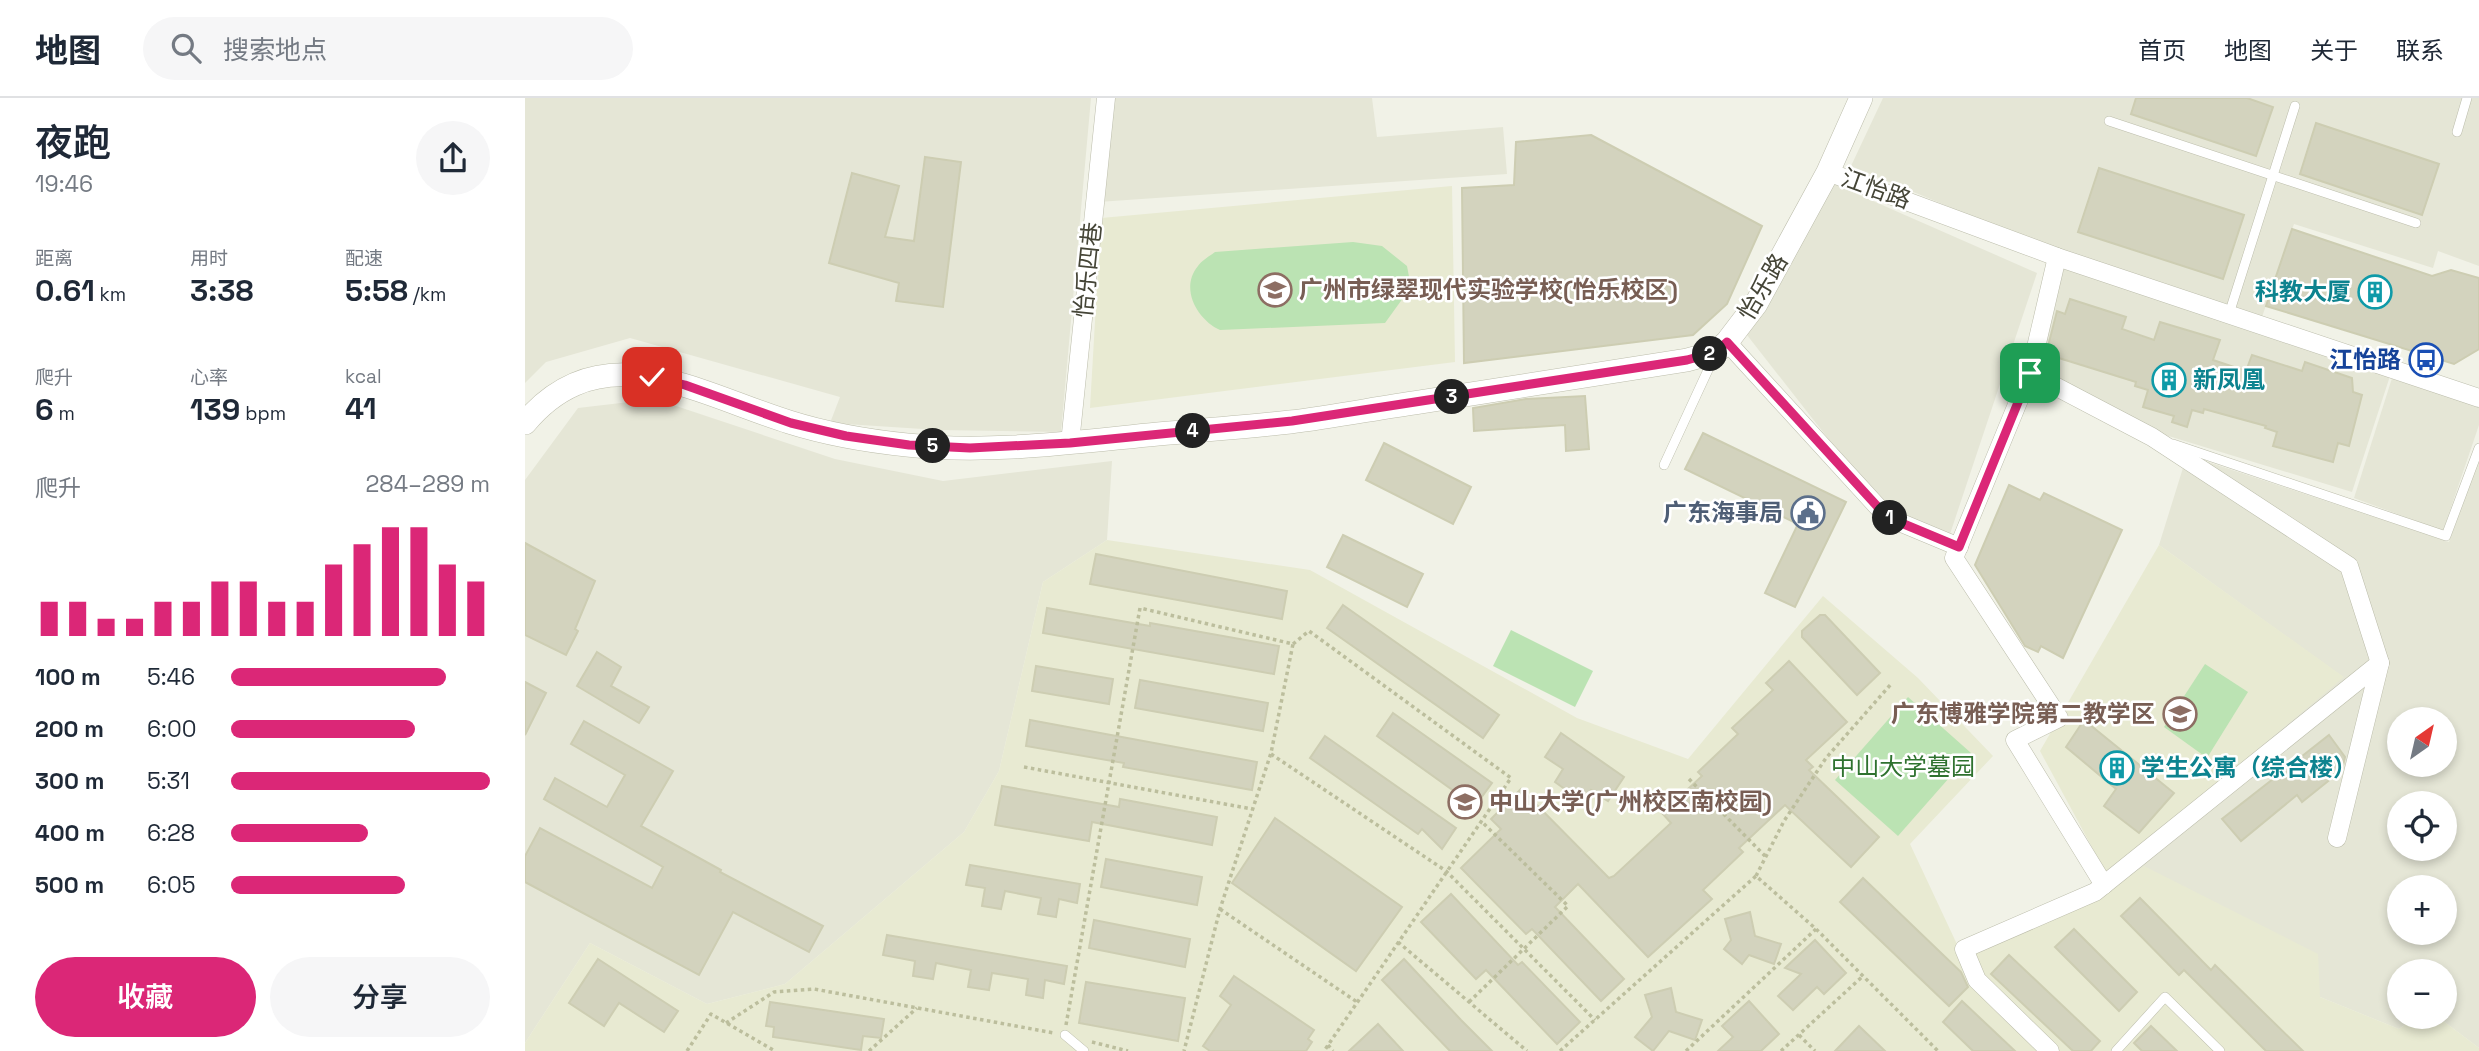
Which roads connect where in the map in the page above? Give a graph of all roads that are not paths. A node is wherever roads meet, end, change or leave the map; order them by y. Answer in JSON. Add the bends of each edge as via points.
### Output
{"nodes":[{"id":1,"x":1106,"y":98,"type":"edge"},
{"id":2,"x":1861,"y":98,"type":"edge"},
{"id":3,"x":2467,"y":98,"type":"edge"},
{"id":4,"x":2295,"y":106,"type":"dead end"},
{"id":5,"x":2109,"y":121,"type":"dead end"},
{"id":6,"x":2457,"y":132,"type":"dead end"},
{"id":7,"x":1828,"y":172,"type":"junction"},
{"id":8,"x":2273,"y":176,"type":"junction"},
{"id":9,"x":2416,"y":223,"type":"dead end"},
{"id":10,"x":2057,"y":257,"type":"junction"},
{"id":11,"x":2229,"y":314,"type":"junction"},
{"id":12,"x":1721,"y":347,"type":"junction"},
{"id":13,"x":2030,"y":373,"type":"junction"},
{"id":14,"x":2479,"y":398,"type":"edge"},
{"id":15,"x":525,"y":424,"type":"edge"},
{"id":16,"x":2152,"y":437,"type":"junction"},
{"id":17,"x":1070,"y":443,"type":"junction"},
{"id":18,"x":2479,"y":448,"type":"edge"},
{"id":19,"x":1664,"y":465,"type":"dead end"},
{"id":20,"x":1959,"y":547,"type":"junction"},
{"id":21,"x":2380,"y":663,"type":"junction"},
{"id":22,"x":2337,"y":838,"type":"dead end"},
{"id":23,"x":2104,"y":885,"type":"junction"},
{"id":24,"x":1065,"y":1035,"type":"road end"},
{"id":25,"x":1084,"y":1051,"type":"edge"},
{"id":26,"x":2050,"y":1051,"type":"edge"},
{"id":27,"x":2116,"y":1051,"type":"edge"},
{"id":28,"x":2220,"y":1051,"type":"edge"}],
"edges":[{"from":1,"to":17,"type":"street","name":"怡乐四巷"},
{"from":2,"to":7,"type":"street","name":"怡乐路"},
{"from":3,"to":6,"type":"lane"},
{"from":4,"to":8,"type":"lane"},
{"from":5,"to":8,"type":"lane"},
{"from":7,"to":10,"type":"street","name":"江怡路"},
{"from":7,"to":12,"type":"street","name":"怡乐路","via":[[1769,282]]},
{"from":8,"to":9,"type":"lane"},
{"from":8,"to":11,"type":"lane"},
{"from":10,"to":11,"type":"street","name":"江怡路"},
{"from":10,"to":13,"type":"street"},
{"from":11,"to":14,"type":"street","name":"江怡路"},
{"from":12,"to":17,"type":"street","via":[[1687,360],[1292,421]]},
{"from":12,"to":19,"type":"lane"},
{"from":12,"to":20,"type":"street","via":[[1887,517]]},
{"from":13,"to":16,"type":"street"},
{"from":13,"to":20,"type":"street"},
{"from":15,"to":17,"type":"street","via":[[565,388],[605,375],[627,375],[685,385],[791,423],[846,436],[970,448]]},
{"from":16,"to":18,"type":"lane","via":[[2446,536]]},
{"from":16,"to":21,"type":"street","via":[[2349,566]]},
{"from":20,"to":23,"type":"street","via":[[1954,558],[2059,718],[2015,740]]},
{"from":21,"to":22,"type":"street"},
{"from":21,"to":23,"type":"street"},
{"from":23,"to":26,"type":"street","via":[[1964,949],[1977,980]]},
{"from":24,"to":25,"type":"lane"},
{"from":27,"to":28,"type":"lane","via":[[2165,997]]}]}
